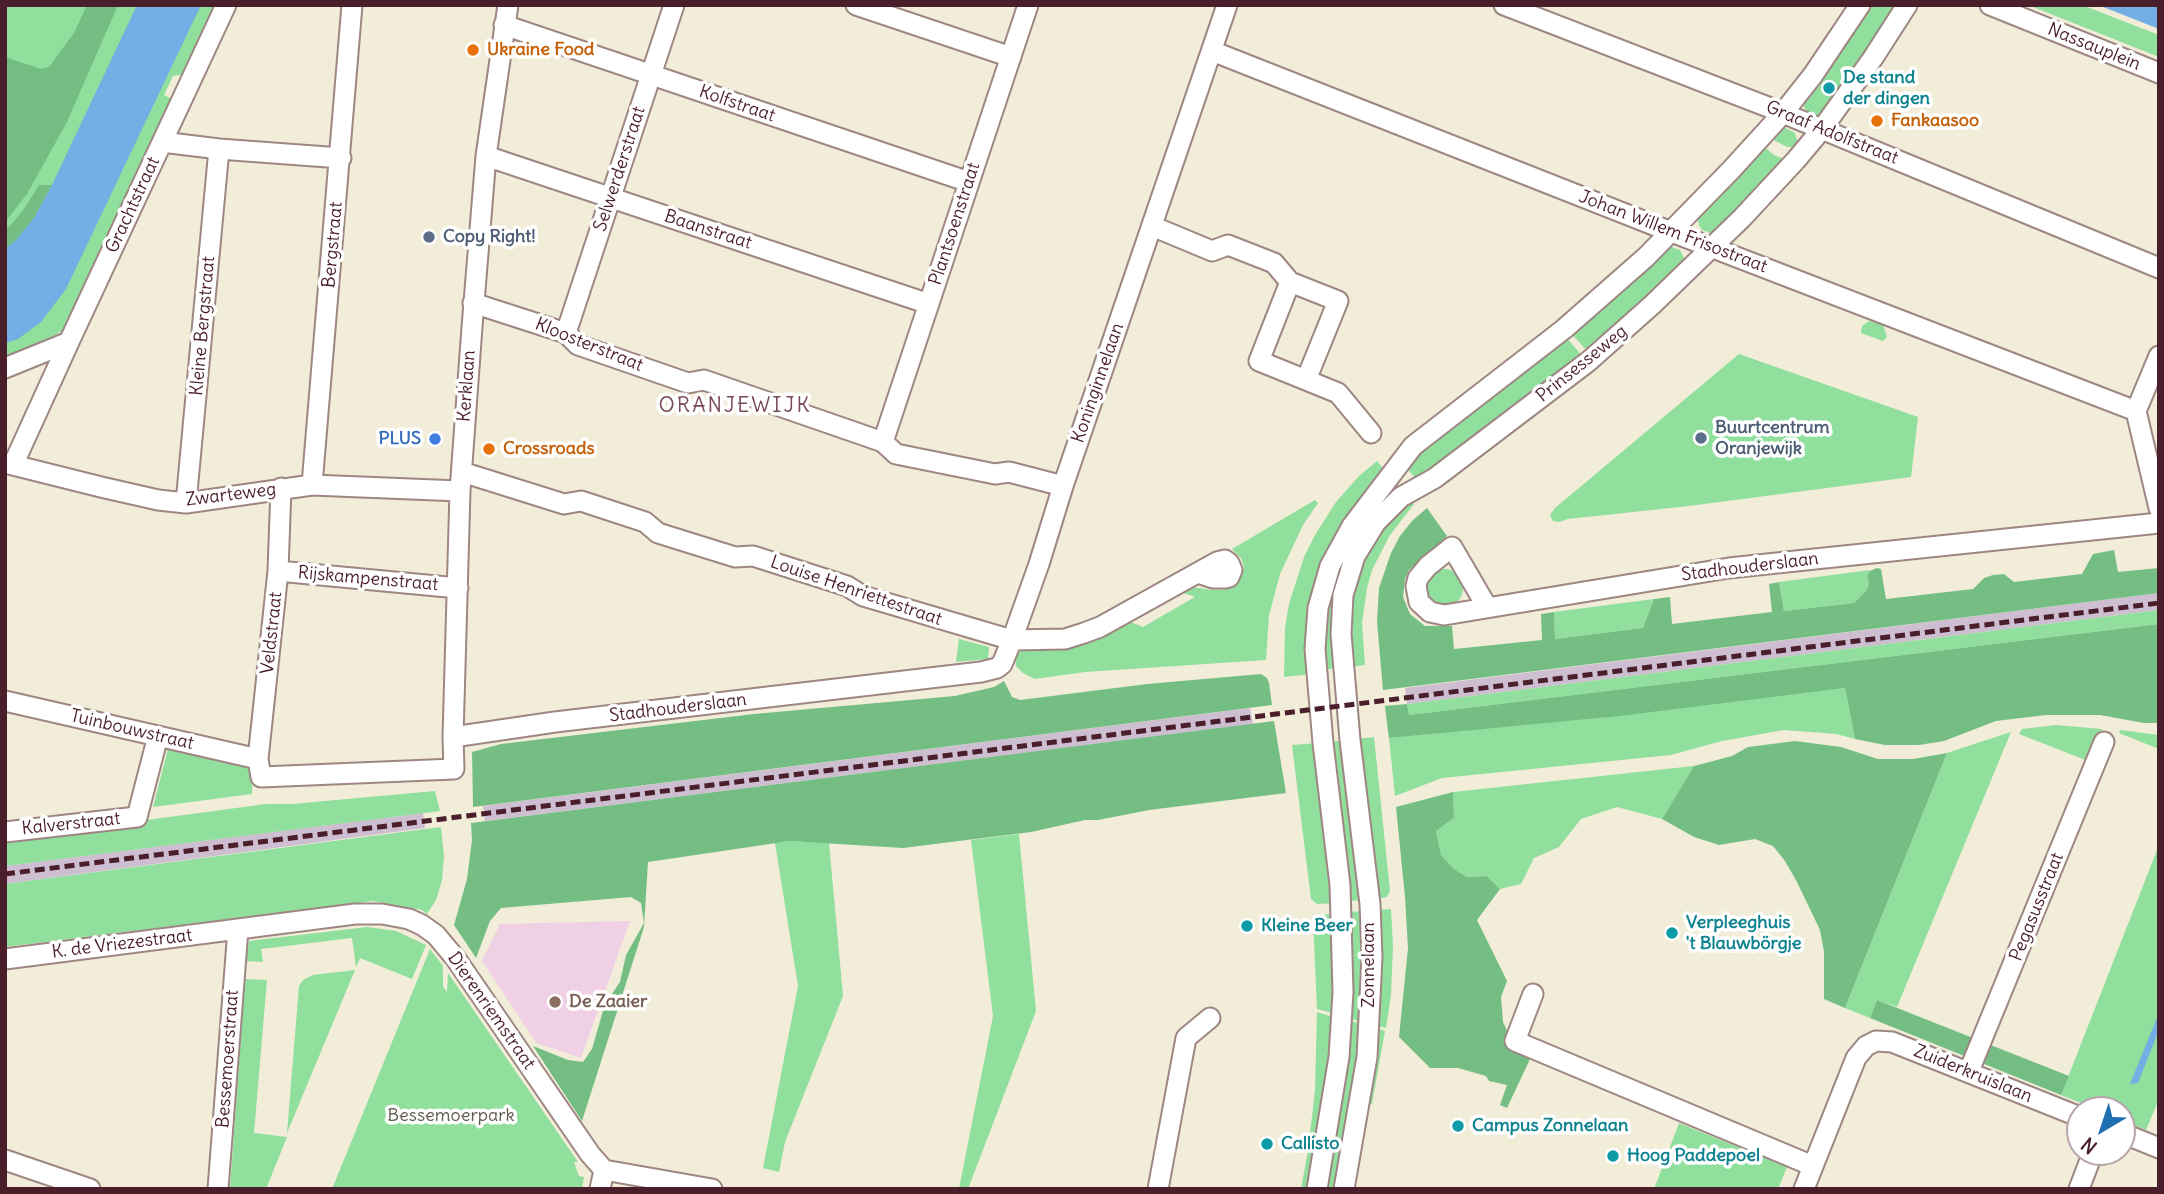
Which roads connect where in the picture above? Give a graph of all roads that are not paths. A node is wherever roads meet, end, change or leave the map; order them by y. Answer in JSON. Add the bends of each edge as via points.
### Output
{"nodes":[{"id":1,"x":226,"y":5,"type":"edge"},
{"id":2,"x":352,"y":5,"type":"edge"},
{"id":3,"x":508,"y":5,"type":"edge"},
{"id":4,"x":674,"y":5,"type":"edge"},
{"id":5,"x":856,"y":5,"type":"edge"},
{"id":6,"x":1028,"y":5,"type":"edge"},
{"id":7,"x":1227,"y":5,"type":"edge"},
{"id":8,"x":1504,"y":5,"type":"edge"},
{"id":9,"x":1860,"y":5,"type":"edge"},
{"id":10,"x":1907,"y":5,"type":"edge"},
{"id":11,"x":1990,"y":5,"type":"edge"},
{"id":12,"x":504,"y":25,"type":"junction"},
{"id":13,"x":1212,"y":51,"type":"junction"},
{"id":14,"x":1011,"y":57,"type":"junction"},
{"id":15,"x":2159,"y":72,"type":"edge"},
{"id":16,"x":651,"y":75,"type":"junction"},
{"id":17,"x":1783,"y":113,"type":"junction"},
{"id":18,"x":1822,"y":129,"type":"junction"},
{"id":19,"x":162,"y":142,"type":"junction"},
{"id":20,"x":219,"y":149,"type":"junction"},
{"id":21,"x":486,"y":156,"type":"junction"},
{"id":22,"x":341,"y":158,"type":"junction"},
{"id":23,"x":969,"y":183,"type":"junction"},
{"id":24,"x":610,"y":197,"type":"junction"},
{"id":25,"x":1152,"y":226,"type":"junction"},
{"id":26,"x":1671,"y":232,"type":"junction"},
{"id":27,"x":1712,"y":247,"type":"junction"},
{"id":28,"x":2159,"y":268,"type":"edge"},
{"id":29,"x":1290,"y":282,"type":"junction"},
{"id":30,"x":473,"y":303,"type":"junction"},
{"id":31,"x":929,"y":304,"type":"junction"},
{"id":32,"x":566,"y":332,"type":"junction"},
{"id":33,"x":69,"y":342,"type":"junction"},
{"id":34,"x":2159,"y":356,"type":"edge"},
{"id":35,"x":5,"y":368,"type":"edge"},
{"id":36,"x":1306,"y":380,"type":"junction"},
{"id":37,"x":2136,"y":411,"type":"junction"},
{"id":38,"x":1371,"y":433,"type":"dead end"},
{"id":39,"x":883,"y":442,"type":"junction"},
{"id":40,"x":9,"y":464,"type":"edge"},
{"id":41,"x":461,"y":481,"type":"junction"},
{"id":42,"x":312,"y":485,"type":"junction"},
{"id":43,"x":1063,"y":486,"type":"junction"},
{"id":44,"x":281,"y":488,"type":"junction"},
{"id":45,"x":187,"y":503,"type":"junction"},
{"id":46,"x":2159,"y":508,"type":"edge"},
{"id":47,"x":2159,"y":523,"type":"edge"},
{"id":48,"x":278,"y":571,"type":"junction"},
{"id":49,"x":1198,"y":573,"type":"dead end"},
{"id":50,"x":457,"y":588,"type":"junction"},
{"id":51,"x":1487,"y":607,"type":"junction"},
{"id":52,"x":1012,"y":640,"type":"junction"},
{"id":53,"x":903,"y":682,"type":"joint"},
{"id":54,"x":5,"y":701,"type":"edge"},
{"id":55,"x":158,"y":736,"type":"junction"},
{"id":56,"x":453,"y":737,"type":"junction"},
{"id":57,"x":1350,"y":740,"type":"joint"},
{"id":58,"x":2104,"y":742,"type":"dead end"},
{"id":59,"x":260,"y":768,"type":"junction"},
{"id":60,"x":454,"y":769,"type":"joint"},
{"id":61,"x":5,"y":832,"type":"edge"},
{"id":62,"x":238,"y":929,"type":"junction"},
{"id":63,"x":5,"y":959,"type":"edge"},
{"id":64,"x":1533,"y":994,"type":"dead end"},
{"id":65,"x":1210,"y":1018,"type":"dead end"},
{"id":66,"x":1969,"y":1071,"type":"junction"},
{"id":67,"x":2066,"y":1110,"type":"edge"},
{"id":68,"x":2136,"y":1139,"type":"edge"},
{"id":69,"x":2159,"y":1148,"type":"edge"},
{"id":70,"x":5,"y":1160,"type":"edge"},
{"id":71,"x":1813,"y":1166,"type":"junction"},
{"id":72,"x":2087,"y":1166,"type":"edge"},
{"id":73,"x":602,"y":1179,"type":"edge"},
{"id":74,"x":90,"y":1189,"type":"edge"},
{"id":75,"x":218,"y":1189,"type":"edge"},
{"id":76,"x":712,"y":1189,"type":"edge"},
{"id":77,"x":1158,"y":1189,"type":"edge"},
{"id":78,"x":1317,"y":1189,"type":"edge"},
{"id":79,"x":1345,"y":1189,"type":"edge"},
{"id":80,"x":1804,"y":1189,"type":"edge"},
{"id":81,"x":2078,"y":1189,"type":"edge"}],
"edges":[{"from":1,"to":19,"type":"street","name":"Grachtstraat"},
{"from":2,"to":22,"type":"street","name":"Bergstraat"},
{"from":3,"to":12,"type":"street","name":"Kerklaan"},
{"from":4,"to":16,"type":"street","name":"Selwerderstraat"},
{"from":5,"to":14,"type":"street"},
{"from":6,"to":14,"type":"street","name":"Plantsoenstraat"},
{"from":7,"to":13,"type":"street","name":"Koninginnelaan"},
{"from":8,"to":17,"type":"street","name":"Graaf Adolfstraat"},
{"from":9,"to":17,"type":"street"},
{"from":10,"to":18,"type":"street","name":"Prinsesseweg"},
{"from":11,"to":15,"type":"street","name":"Nassauplein"},
{"from":12,"to":16,"type":"street","name":"Kolfstraat"},
{"from":12,"to":21,"type":"street","name":"Kerklaan"},
{"from":13,"to":25,"type":"street","name":"Koninginnelaan"},
{"from":13,"to":26,"type":"street","name":"Johan Willem Frisostraat"},
{"from":14,"to":23,"type":"street","name":"Plantsoenstraat"},
{"from":16,"to":23,"type":"street","name":"Kolfstraat"},
{"from":16,"to":24,"type":"street","name":"Selwerderstraat"},
{"from":17,"to":18,"type":"street","name":"Graaf Adolfstraat"},
{"from":17,"to":26,"type":"street"},
{"from":18,"to":27,"type":"street","name":"Prinsesseweg"},
{"from":18,"to":28,"type":"street","name":"Graaf Adolfstraat"},
{"from":19,"to":20,"type":"street"},
{"from":19,"to":33,"type":"street","name":"Grachtstraat"},
{"from":20,"to":22,"type":"street"},
{"from":20,"to":45,"type":"street","name":"Kleine Bergstraat"},
{"from":21,"to":24,"type":"street","name":"Baanstraat"},
{"from":21,"to":30,"type":"street","name":"Kerklaan"},
{"from":22,"to":42,"type":"street","name":"Bergstraat"},
{"from":23,"to":31,"type":"street","name":"Plantsoenstraat"},
{"from":24,"to":31,"type":"street","name":"Baanstraat"},
{"from":24,"to":32,"type":"street","name":"Selwerderstraat"},
{"from":25,"to":29,"type":"street","via":[[1212,251],[1228,245],[1274,263]]},
{"from":25,"to":43,"type":"street","name":"Koninginnelaan"},
{"from":26,"to":27,"type":"street","name":"Johan Willem Frisostraat"},
{"from":26,"to":78,"type":"street","name":"Zonnelaan","via":[[1592,306],[1413,446],[1352,526],[1330,566],[1318,608],[1315,649],[1340,885],[1343,992],[1336,1082]]},
{"from":27,"to":37,"type":"street","name":"Johan Willem Frisostraat"},
{"from":27,"to":57,"type":"street","name":"Prinsesseweg","via":[[1589,361],[1435,478],[1401,497],[1376,522],[1355,556],[1342,604]]},
{"from":29,"to":36,"type":"street","via":[[1259,361]]},
{"from":29,"to":36,"type":"street","via":[[1338,301]]},
{"from":30,"to":32,"type":"street","name":"Kloosterstraat"},
{"from":30,"to":41,"type":"street","name":"Kerklaan"},
{"from":31,"to":39,"type":"street","name":"Plantsoenstraat"},
{"from":32,"to":39,"type":"street","name":"Kloosterstraat","via":[[578,345],[664,375],[688,383],[704,380]]},
{"from":33,"to":35,"type":"street"},
{"from":33,"to":40,"type":"street","name":"Grachtstraat"},
{"from":34,"to":37,"type":"street"},
{"from":36,"to":38,"type":"street","via":[[1338,393]]},
{"from":37,"to":46,"type":"street"},
{"from":39,"to":43,"type":"street","name":"Kloosterstraat","via":[[896,454],[995,474],[1009,472]]},
{"from":40,"to":45,"type":"street","name":"Zwarteweg"},
{"from":41,"to":42,"type":"street","name":"Zwarteweg"},
{"from":41,"to":50,"type":"street","name":"Kerklaan"},
{"from":41,"to":52,"type":"street","name":"Louise Henriettestraat","via":[[564,504],[581,501],[645,522],[658,533],[736,557],[753,556],[848,586],[863,596]]},
{"from":42,"to":44,"type":"street","name":"Zwarteweg"},
{"from":43,"to":52,"type":"street","name":"Koninginnelaan"},
{"from":44,"to":45,"type":"street","name":"Zwarteweg"},
{"from":44,"to":48,"type":"street","name":"Veldstraat"},
{"from":47,"to":51,"type":"street","name":"Stadhouderslaan","via":[[1729,568]]},
{"from":48,"to":50,"type":"street","name":"Rijskampenstraat"},
{"from":48,"to":59,"type":"street","name":"Veldstraat"},
{"from":49,"to":52,"type":"street","via":[[1084,633],[1065,639]]},
{"from":50,"to":56,"type":"street","name":"Kerklaan"},
{"from":51,"to":51,"type":"street","name":"Stadhouderslaan","via":[[1437,614],[1419,602],[1418,578],[1452,547]]},
{"from":52,"to":53,"type":"street","name":"Koninginnelaan","via":[[997,668]]},
{"from":53,"to":56,"type":"street","name":"Stadhouderslaan"},
{"from":54,"to":55,"type":"street","name":"Tuinbouwstraat"},
{"from":55,"to":59,"type":"street","name":"Tuinbouwstraat"},
{"from":55,"to":61,"type":"street","name":"Kalverstraat","via":[[137,817]]},
{"from":56,"to":60,"type":"street","name":"Kerklaan"},
{"from":57,"to":79,"type":"street","name":"Zonnelaan","via":[[1370,904],[1371,957],[1367,1057]]},
{"from":58,"to":66,"type":"street","name":"Pegasusstraat"},
{"from":59,"to":60,"type":"street","name":"Tuinbouwstraat"},
{"from":62,"to":63,"type":"street","name":"K. de Vriezestraat"},
{"from":62,"to":73,"type":"street","name":"Dierenriemstraat","via":[[369,913],[422,925],[456,958],[590,1154]]},
{"from":62,"to":75,"type":"street","name":"Bessemoerstraat"},
{"from":64,"to":71,"type":"street","via":[[1515,1041]]},
{"from":65,"to":77,"type":"street","via":[[1186,1038]]},
{"from":66,"to":67,"type":"street","name":"Zuiderkruislaan"},
{"from":66,"to":71,"type":"street","name":"Zuiderkruislaan","via":[[1888,1041],[1866,1046],[1854,1063]]},
{"from":68,"to":69,"type":"street"},
{"from":70,"to":74,"type":"street"},
{"from":71,"to":80,"type":"street"},
{"from":72,"to":81,"type":"street"},
{"from":73,"to":76,"type":"street"}]}
